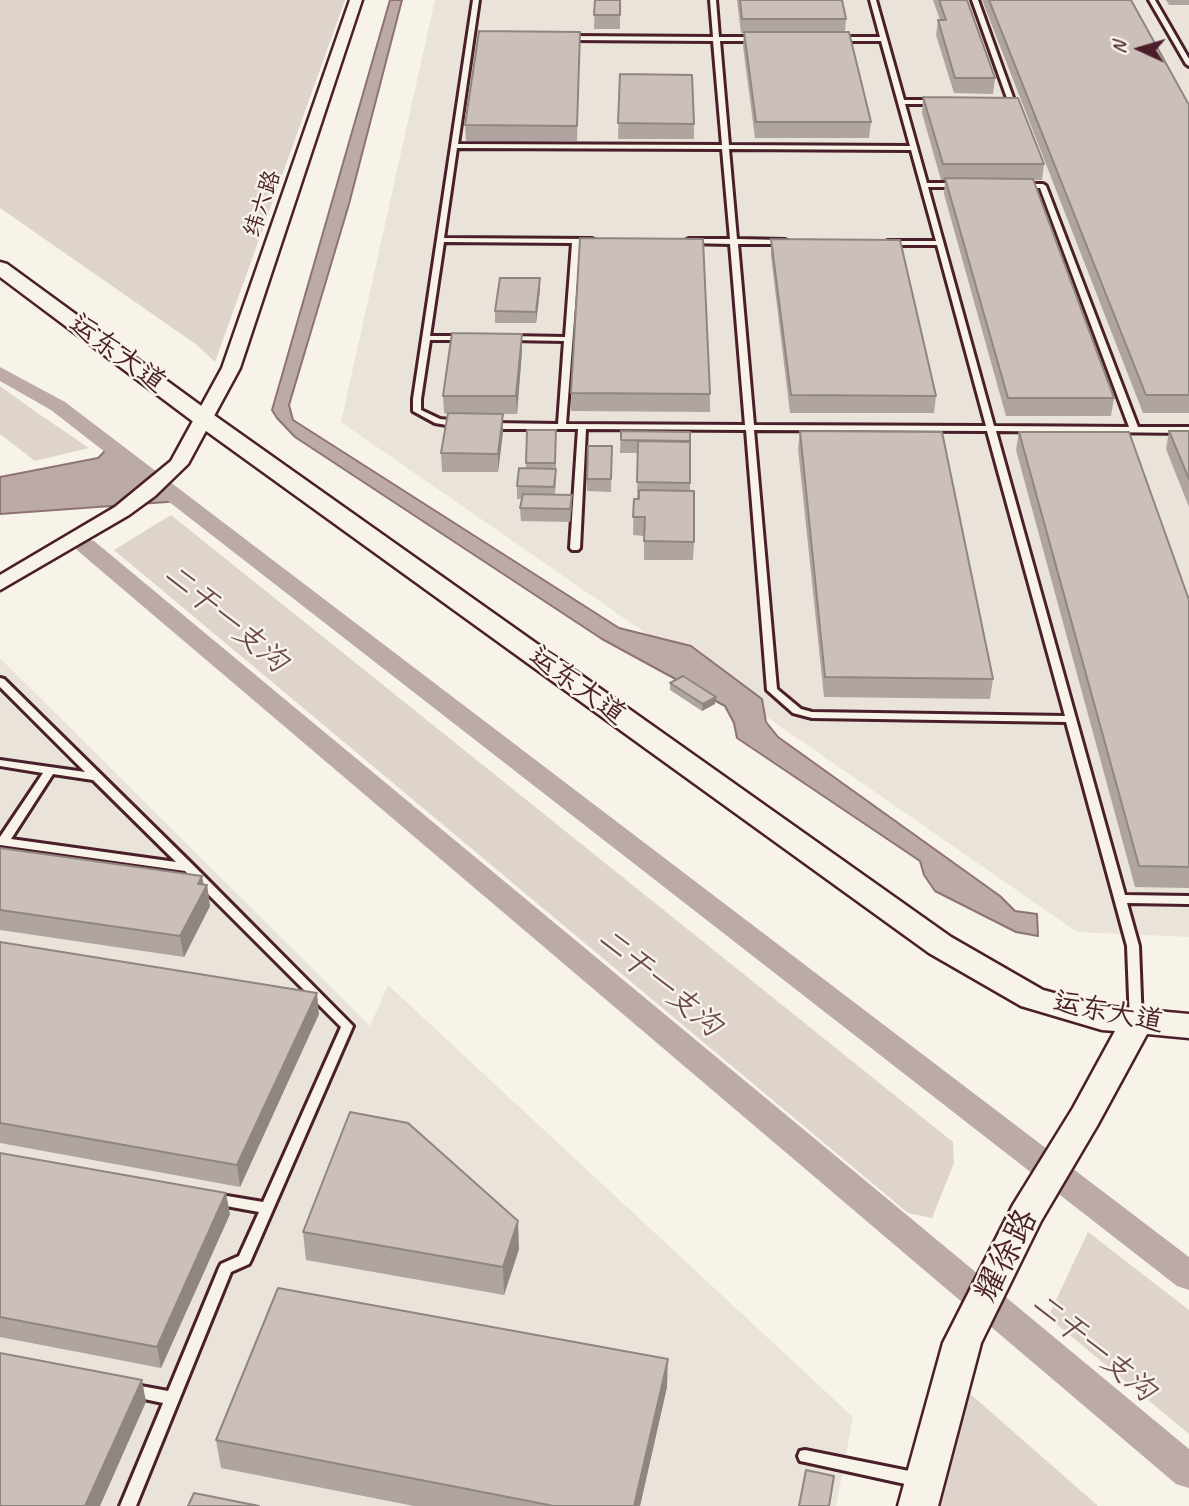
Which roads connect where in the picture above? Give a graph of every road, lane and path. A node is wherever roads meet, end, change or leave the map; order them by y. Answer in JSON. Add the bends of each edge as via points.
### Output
{"nodes":[{"id":1,"x":356,"y":0,"type":"edge"},
{"id":2,"x":477,"y":0,"type":"edge"},
{"id":3,"x":713,"y":0,"type":"edge"},
{"id":4,"x":873,"y":0,"type":"edge"},
{"id":5,"x":975,"y":0,"type":"edge"},
{"id":6,"x":1152,"y":0,"type":"edge"},
{"id":7,"x":471,"y":37,"type":"junction"},
{"id":8,"x":484,"y":37,"type":"edge"},
{"id":9,"x":553,"y":38,"type":"edge"},
{"id":10,"x":717,"y":38,"type":"junction"},
{"id":11,"x":759,"y":39,"type":"edge"},
{"id":12,"x":828,"y":39,"type":"edge"},
{"id":13,"x":884,"y":39,"type":"junction"},
{"id":14,"x":1189,"y":65,"type":"edge"},
{"id":15,"x":901,"y":102,"type":"junction"},
{"id":16,"x":943,"y":102,"type":"edge"},
{"id":17,"x":998,"y":103,"type":"edge"},
{"id":18,"x":455,"y":146,"type":"junction"},
{"id":19,"x":727,"y":147,"type":"junction"},
{"id":20,"x":914,"y":148,"type":"junction"},
{"id":21,"x":924,"y":185,"type":"junction"},
{"id":22,"x":964,"y":186,"type":"edge"},
{"id":23,"x":1017,"y":186,"type":"edge"},
{"id":24,"x":441,"y":240,"type":"junction"},
{"id":25,"x":576,"y":241,"type":"junction"},
{"id":26,"x":603,"y":241,"type":"edge"},
{"id":27,"x":682,"y":241,"type":"edge"},
{"id":28,"x":735,"y":242,"type":"junction"},
{"id":29,"x":790,"y":242,"type":"edge"},
{"id":30,"x":872,"y":242,"type":"edge"},
{"id":31,"x":940,"y":243,"type":"junction"},
{"id":32,"x":0,"y":268,"type":"edge"},
{"id":33,"x":426,"y":338,"type":"junction"},
{"id":34,"x":478,"y":338,"type":"edge"},
{"id":35,"x":504,"y":338,"type":"edge"},
{"id":36,"x":568,"y":339,"type":"junction"},
{"id":37,"x":203,"y":418,"type":"junction"},
{"id":38,"x":467,"y":426,"type":"edge"},
{"id":39,"x":481,"y":426,"type":"edge"},
{"id":40,"x":562,"y":426,"type":"junction"},
{"id":41,"x":582,"y":426,"type":"junction"},
{"id":42,"x":751,"y":427,"type":"junction"},
{"id":43,"x":991,"y":429,"type":"junction"},
{"id":44,"x":1134,"y":429,"type":"junction"},
{"id":45,"x":1189,"y":430,"type":"edge"},
{"id":46,"x":575,"y":548,"type":"dead end"},
{"id":47,"x":0,"y":584,"type":"edge"},
{"id":48,"x":0,"y":681,"type":"edge"},
{"id":49,"x":1071,"y":719,"type":"junction"},
{"id":50,"x":0,"y":763,"type":"edge"},
{"id":51,"x":50,"y":770,"type":"junction"},
{"id":52,"x":97,"y":777,"type":"junction"},
{"id":53,"x":2,"y":842,"type":"edge"},
{"id":54,"x":189,"y":868,"type":"junction"},
{"id":55,"x":1121,"y":899,"type":"junction"},
{"id":56,"x":1189,"y":900,"type":"edge"},
{"id":57,"x":292,"y":994,"type":"edge"},
{"id":58,"x":319,"y":998,"type":"junction"},
{"id":59,"x":1136,"y":1023,"type":"junction"},
{"id":60,"x":1189,"y":1026,"type":"edge"},
{"id":61,"x":200,"y":1196,"type":"edge"},
{"id":62,"x":267,"y":1208,"type":"junction"},
{"id":63,"x":119,"y":1388,"type":"edge"},
{"id":64,"x":172,"y":1398,"type":"junction"},
{"id":65,"x":804,"y":1456,"type":"dead end"},
{"id":66,"x":922,"y":1493,"type":"edge"},
{"id":67,"x":128,"y":1506,"type":"edge"}],
"edges":[{"from":1,"to":37,"type":"street","name":"纬六路","via":[[231,368]]},
{"from":2,"to":7,"type":"lane"},
{"from":3,"to":10,"type":"lane"},
{"from":4,"to":13,"type":"lane"},
{"from":5,"to":17,"type":"lane","via":[[1012,103]]},
{"from":6,"to":14,"type":"lane"},
{"from":7,"to":8,"type":"lane"},
{"from":7,"to":18,"type":"lane"},
{"from":9,"to":10,"type":"lane"},
{"from":10,"to":11,"type":"lane"},
{"from":10,"to":19,"type":"lane"},
{"from":12,"to":13,"type":"lane"},
{"from":13,"to":15,"type":"lane"},
{"from":15,"to":16,"type":"lane"},
{"from":15,"to":20,"type":"lane"},
{"from":18,"to":19,"type":"lane"},
{"from":18,"to":24,"type":"lane"},
{"from":19,"to":20,"type":"lane"},
{"from":19,"to":28,"type":"lane"},
{"from":20,"to":21,"type":"lane"},
{"from":21,"to":22,"type":"lane"},
{"from":21,"to":31,"type":"lane"},
{"from":23,"to":44,"type":"lane","via":[[1043,186]]},
{"from":24,"to":25,"type":"lane"},
{"from":24,"to":33,"type":"lane"},
{"from":25,"to":26,"type":"lane"},
{"from":25,"to":36,"type":"lane"},
{"from":27,"to":28,"type":"lane"},
{"from":28,"to":29,"type":"lane"},
{"from":28,"to":42,"type":"lane"},
{"from":30,"to":31,"type":"lane"},
{"from":31,"to":43,"type":"lane"},
{"from":32,"to":37,"type":"street","name":"运东大道"},
{"from":33,"to":34,"type":"lane"},
{"from":33,"to":38,"type":"lane","via":[[417,411],[438,421]]},
{"from":35,"to":36,"type":"lane"},
{"from":36,"to":40,"type":"lane"},
{"from":37,"to":47,"type":"street","name":"纬六路","via":[[178,464],[148,492]]},
{"from":37,"to":59,"type":"street","name":"运东大道","via":[[940,945],[1032,998]]},
{"from":39,"to":40,"type":"lane"},
{"from":40,"to":41,"type":"lane"},
{"from":41,"to":42,"type":"lane"},
{"from":41,"to":46,"type":"lane"},
{"from":42,"to":43,"type":"lane"},
{"from":42,"to":49,"type":"lane","via":[[772,690],[783,701],[804,713],[831,717]]},
{"from":43,"to":44,"type":"lane"},
{"from":43,"to":49,"type":"lane"},
{"from":44,"to":45,"type":"lane"},
{"from":48,"to":52,"type":"lane"},
{"from":49,"to":55,"type":"lane"},
{"from":50,"to":51,"type":"lane"},
{"from":51,"to":52,"type":"lane"},
{"from":51,"to":53,"type":"lane"},
{"from":52,"to":54,"type":"lane"},
{"from":53,"to":54,"type":"lane"},
{"from":54,"to":58,"type":"lane"},
{"from":55,"to":56,"type":"lane"},
{"from":55,"to":59,"type":"lane","via":[[1133,946]]},
{"from":57,"to":58,"type":"lane"},
{"from":58,"to":62,"type":"lane","via":[[347,1026]]},
{"from":59,"to":60,"type":"street","name":"运东大道"},
{"from":59,"to":66,"type":"street","name":"耀徐路","via":[[1026,1215],[962,1343]]},
{"from":61,"to":62,"type":"lane"},
{"from":62,"to":64,"type":"lane","via":[[244,1260],[226,1268]]},
{"from":63,"to":64,"type":"lane"},
{"from":64,"to":67,"type":"lane"},
{"from":65,"to":66,"type":"lane"}]}
